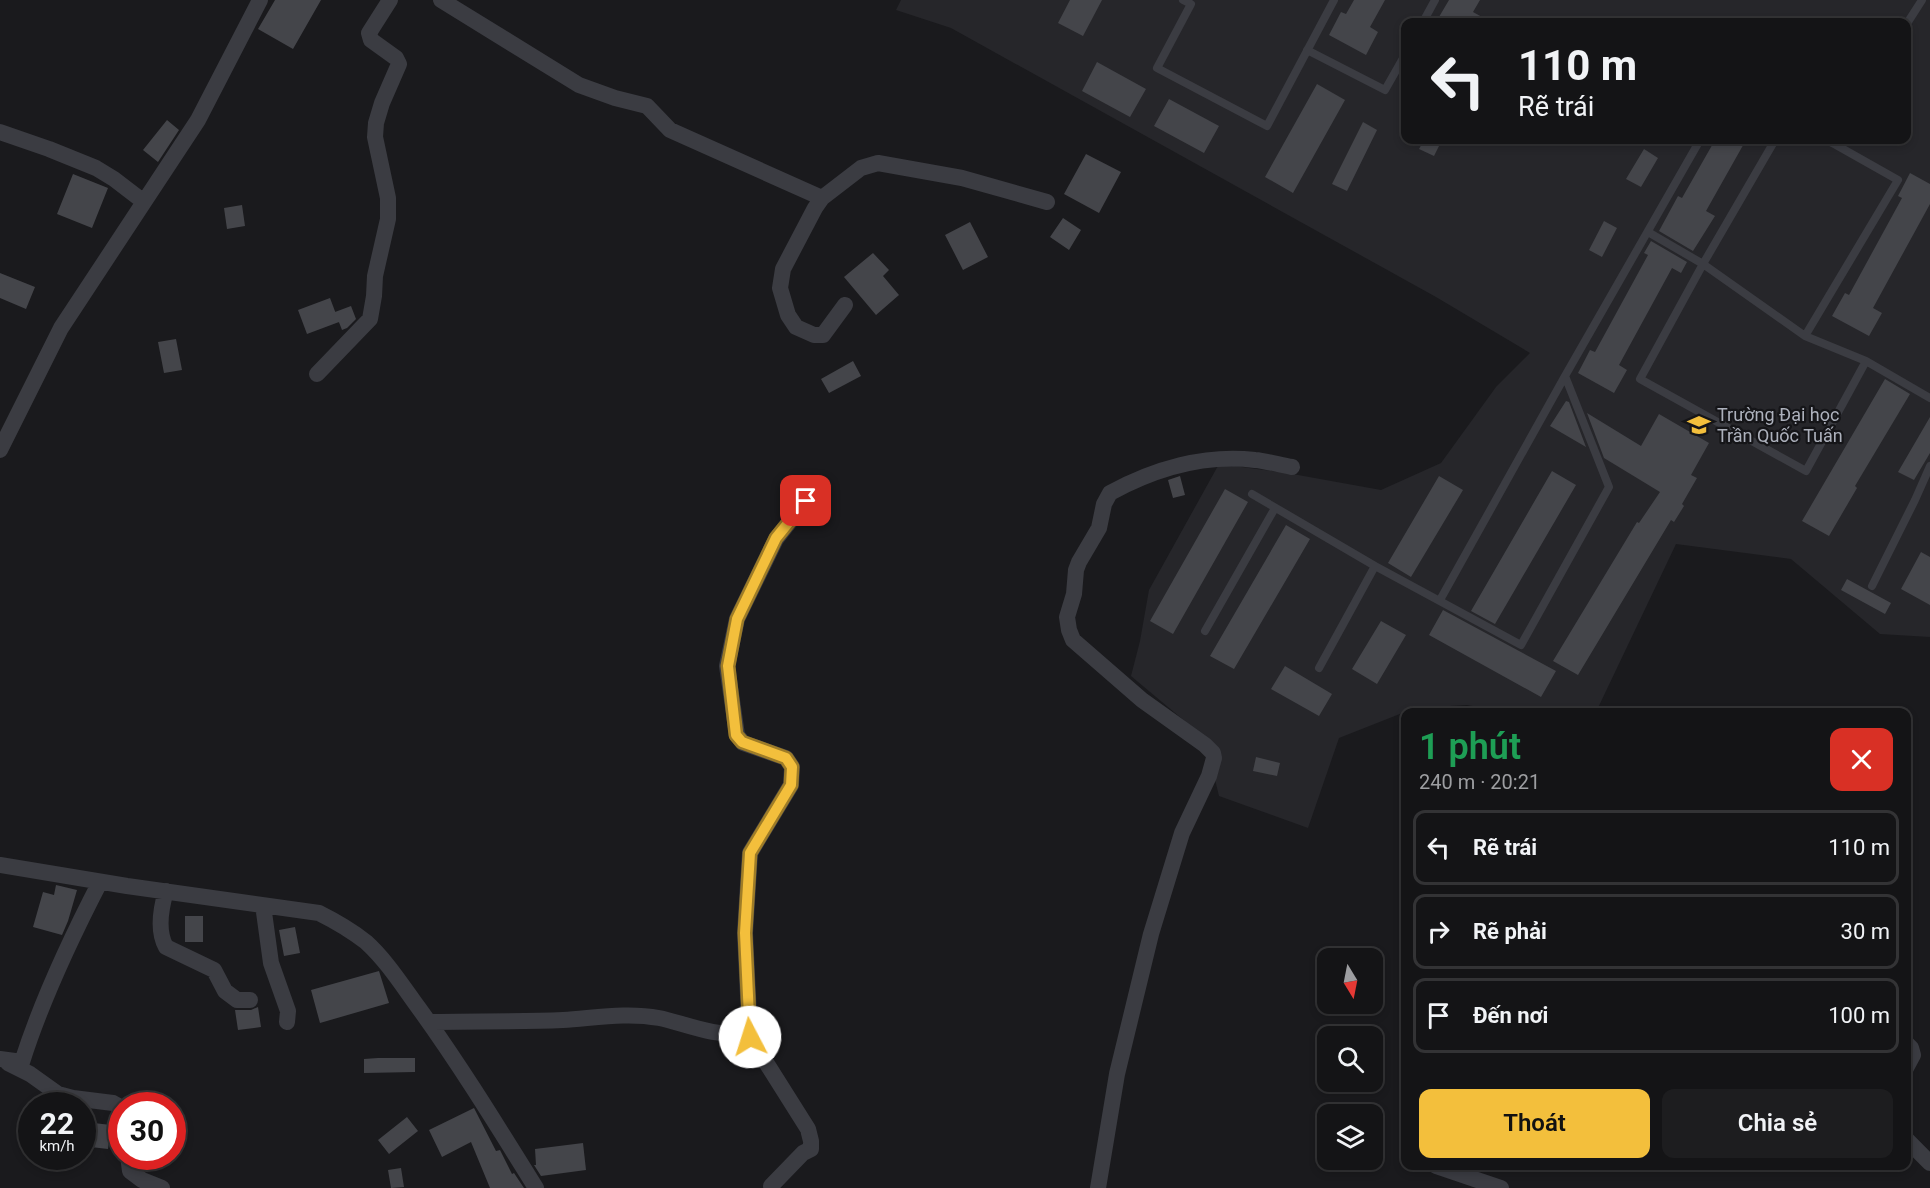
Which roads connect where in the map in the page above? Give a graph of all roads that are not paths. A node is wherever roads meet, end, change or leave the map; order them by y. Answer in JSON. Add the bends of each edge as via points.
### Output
{"nodes":[{"id":1,"x":260,"y":0,"type":"edge"},
{"id":2,"x":390,"y":0,"type":"edge"},
{"id":3,"x":441,"y":0,"type":"edge"},
{"id":4,"x":1334,"y":0,"type":"edge"},
{"id":5,"x":1435,"y":0,"type":"edge"},
{"id":6,"x":1922,"y":0,"type":"edge"},
{"id":7,"x":1189,"y":2,"type":"edge"},
{"id":8,"x":1425,"y":18,"type":"edge"},
{"id":9,"x":1910,"y":18,"type":"edge"},
{"id":10,"x":1306,"y":50,"type":"junction"},
{"id":11,"x":1401,"y":62,"type":"edge"},
{"id":12,"x":0,"y":132,"type":"edge"},
{"id":13,"x":1698,"y":144,"type":"edge"},
{"id":14,"x":1773,"y":144,"type":"edge"},
{"id":15,"x":1841,"y":144,"type":"edge"},
{"id":16,"x":822,"y":198,"type":"junction"},
{"id":17,"x":144,"y":202,"type":"junction"},
{"id":18,"x":1047,"y":202,"type":"dead end"},
{"id":19,"x":1648,"y":232,"type":"junction"},
{"id":20,"x":1703,"y":264,"type":"junction"},
{"id":21,"x":845,"y":305,"type":"dead end"},
{"id":22,"x":1805,"y":336,"type":"junction"},
{"id":23,"x":1866,"y":361,"type":"junction"},
{"id":24,"x":317,"y":374,"type":"dead end"},
{"id":25,"x":1565,"y":376,"type":"junction"},
{"id":26,"x":1930,"y":398,"type":"edge"},
{"id":27,"x":0,"y":450,"type":"edge"},
{"id":28,"x":1930,"y":466,"type":"edge"},
{"id":29,"x":1292,"y":467,"type":"dead end"},
{"id":30,"x":1252,"y":494,"type":"dead end"},
{"id":31,"x":806,"y":501,"type":"dead end"},
{"id":32,"x":1275,"y":508,"type":"junction"},
{"id":33,"x":1375,"y":566,"type":"junction"},
{"id":34,"x":1872,"y":586,"type":"dead end"},
{"id":35,"x":1440,"y":600,"type":"junction"},
{"id":36,"x":1205,"y":631,"type":"dead end"},
{"id":37,"x":1319,"y":668,"type":"dead end"},
{"id":38,"x":0,"y":865,"type":"edge"},
{"id":39,"x":100,"y":882,"type":"junction"},
{"id":40,"x":166,"y":891,"type":"junction"},
{"id":41,"x":263,"y":904,"type":"junction"},
{"id":42,"x":250,"y":1000,"type":"dead end"},
{"id":43,"x":287,"y":1022,"type":"dead end"},
{"id":44,"x":429,"y":1022,"type":"junction"},
{"id":45,"x":750,"y":1037,"type":"junction"},
{"id":46,"x":0,"y":1059,"type":"edge"},
{"id":47,"x":108,"y":1102,"type":"edge"},
{"id":48,"x":1911,"y":1144,"type":"edge"},
{"id":49,"x":1930,"y":1163,"type":"edge"},
{"id":50,"x":130,"y":1170,"type":"edge"},
{"id":51,"x":1448,"y":1170,"type":"edge"},
{"id":52,"x":771,"y":1186,"type":"dead end"},
{"id":53,"x":162,"y":1188,"type":"edge"},
{"id":54,"x":536,"y":1188,"type":"edge"},
{"id":55,"x":1098,"y":1188,"type":"edge"},
{"id":56,"x":1501,"y":1188,"type":"edge"}],
"edges":[{"from":1,"to":17,"type":"street","via":[[198,120]]},
{"from":2,"to":24,"type":"street","via":[[369,33],[371,40],[399,64],[375,129],[388,198],[388,219],[375,276],[372,311],[370,319]]},
{"from":3,"to":16,"type":"street","via":[[579,85],[647,106],[670,130]]},
{"from":4,"to":10,"type":"lane"},
{"from":5,"to":8,"type":"lane"},
{"from":6,"to":9,"type":"lane"},
{"from":7,"to":10,"type":"lane","via":[[1157,68],[1267,126]]},
{"from":10,"to":11,"type":"lane","via":[[1385,90]]},
{"from":12,"to":17,"type":"street","via":[[96,168]]},
{"from":13,"to":19,"type":"lane"},
{"from":14,"to":20,"type":"lane"},
{"from":15,"to":22,"type":"lane","via":[[1898,180]]},
{"from":16,"to":18,"type":"street","via":[[861,168],[878,163],[962,178]]},
{"from":16,"to":21,"type":"street","via":[[783,270],[780,288],[792,322],[814,335],[823,335]]},
{"from":17,"to":27,"type":"street","via":[[61,328]]},
{"from":19,"to":20,"type":"lane"},
{"from":19,"to":25,"type":"lane"},
{"from":20,"to":22,"type":"lane"},
{"from":20,"to":23,"type":"lane","via":[[1640,379],[1806,471]]},
{"from":22,"to":23,"type":"lane"},
{"from":23,"to":26,"type":"lane"},
{"from":25,"to":35,"type":"lane"},
{"from":25,"to":35,"type":"lane","via":[[1609,488],[1521,645]]},
{"from":28,"to":34,"type":"lane"},
{"from":29,"to":55,"type":"street","via":[[1255,460],[1205,460],[1144,475],[1110,493],[1099,528],[1076,570],[1067,617],[1073,640],[1142,700],[1205,745],[1214,758],[1182,833],[1142,968],[1116,1074]]},
{"from":30,"to":32,"type":"lane"},
{"from":31,"to":45,"type":"street","via":[[776,538],[737,619],[728,666],[736,735],[742,742],[786,758],[792,767],[791,785],[750,853],[745,933]]},
{"from":32,"to":33,"type":"lane"},
{"from":32,"to":36,"type":"lane"},
{"from":33,"to":35,"type":"lane"},
{"from":33,"to":37,"type":"lane"},
{"from":38,"to":39,"type":"street"},
{"from":39,"to":40,"type":"street"},
{"from":39,"to":46,"type":"street","via":[[65,949],[22,1062]]},
{"from":40,"to":41,"type":"street"},
{"from":40,"to":42,"type":"street","via":[[161,924],[166,947],[214,970],[225,991],[237,1000]]},
{"from":41,"to":43,"type":"street","via":[[271,963],[288,1011]]},
{"from":41,"to":44,"type":"street","via":[[319,913],[355,934],[380,957]]},
{"from":44,"to":45,"type":"street","via":[[638,1016],[705,1030],[740,1031]]},
{"from":44,"to":54,"type":"street"},
{"from":45,"to":52,"type":"street","via":[[812,1141],[811,1149]]},
{"from":46,"to":47,"type":"street","via":[[58,1094]]},
{"from":48,"to":49,"type":"street"},
{"from":50,"to":53,"type":"street"},
{"from":51,"to":56,"type":"street"}]}
